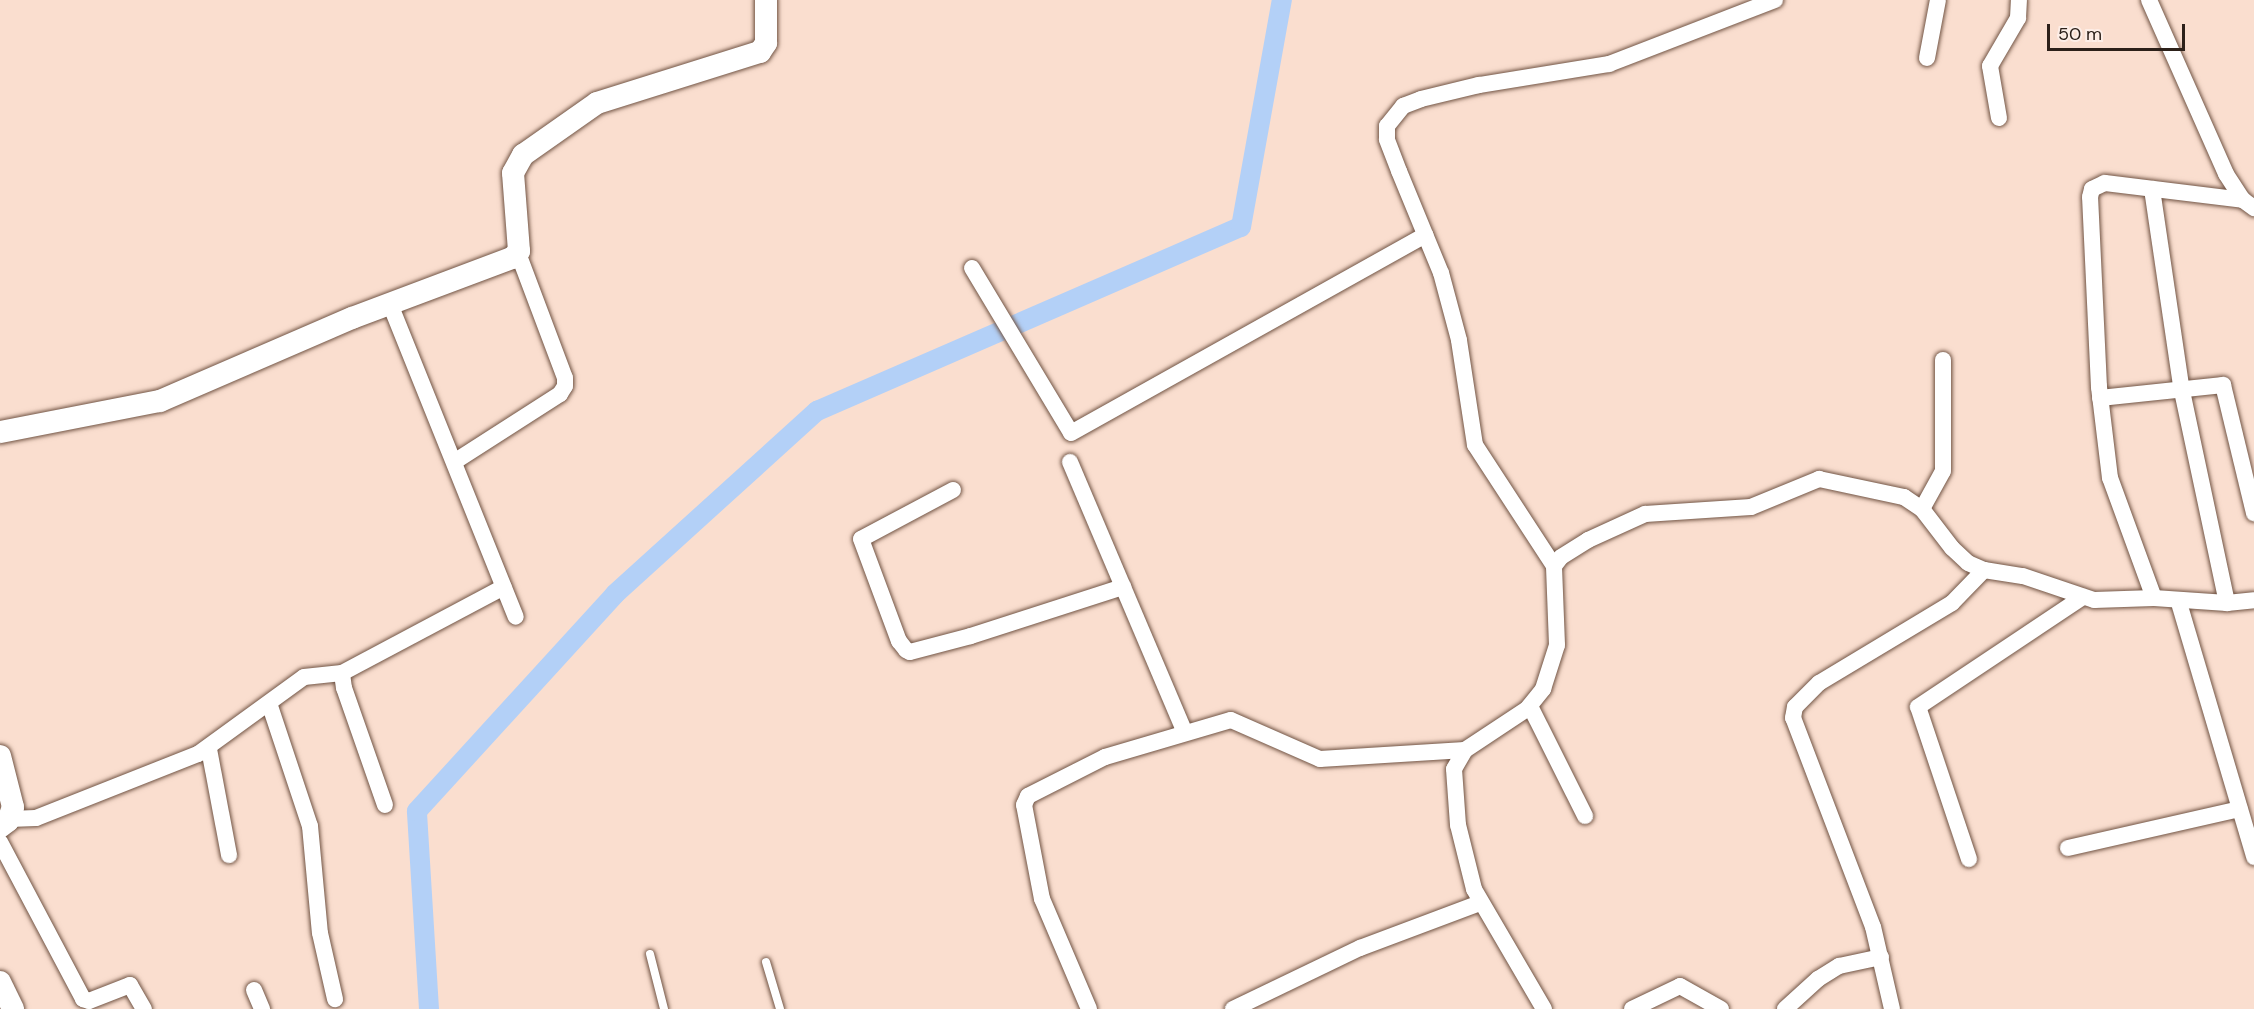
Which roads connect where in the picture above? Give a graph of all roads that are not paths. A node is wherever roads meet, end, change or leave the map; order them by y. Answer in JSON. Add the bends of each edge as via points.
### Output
{"nodes":[{"id":1,"x":766,"y":0,"type":"edge"},
{"id":2,"x":1775,"y":0,"type":"edge"},
{"id":3,"x":1938,"y":0,"type":"edge"},
{"id":4,"x":2019,"y":0,"type":"edge"},
{"id":5,"x":2149,"y":0,"type":"edge"},
{"id":6,"x":1927,"y":58,"type":"dead end"},
{"id":7,"x":1999,"y":117,"type":"dead end"},
{"id":8,"x":2152,"y":189,"type":"junction"},
{"id":9,"x":2248,"y":204,"type":"edge"},
{"id":10,"x":1425,"y":235,"type":"junction"},
{"id":11,"x":518,"y":253,"type":"junction"},
{"id":12,"x":972,"y":268,"type":"dead end"},
{"id":13,"x":390,"y":304,"type":"junction"},
{"id":14,"x":1943,"y":360,"type":"dead end"},
{"id":15,"x":2182,"y":388,"type":"junction"},
{"id":16,"x":2100,"y":398,"type":"junction"},
{"id":17,"x":0,"y":432,"type":"edge"},
{"id":18,"x":454,"y":462,"type":"junction"},
{"id":19,"x":1070,"y":462,"type":"dead end"},
{"id":20,"x":953,"y":490,"type":"dead end"},
{"id":21,"x":1922,"y":509,"type":"junction"},
{"id":22,"x":2254,"y":513,"type":"edge"},
{"id":23,"x":1554,"y":566,"type":"junction"},
{"id":24,"x":1984,"y":570,"type":"junction"},
{"id":25,"x":504,"y":587,"type":"junction"},
{"id":26,"x":1123,"y":587,"type":"junction"},
{"id":27,"x":2083,"y":597,"type":"junction"},
{"id":28,"x":2154,"y":598,"type":"junction"},
{"id":29,"x":2254,"y":600,"type":"edge"},
{"id":30,"x":2179,"y":603,"type":"junction"},
{"id":31,"x":2227,"y":603,"type":"junction"},
{"id":32,"x":516,"y":617,"type":"dead end"},
{"id":33,"x":342,"y":673,"type":"junction"},
{"id":34,"x":270,"y":703,"type":"junction"},
{"id":35,"x":1530,"y":706,"type":"junction"},
{"id":36,"x":1185,"y":733,"type":"junction"},
{"id":37,"x":208,"y":749,"type":"junction"},
{"id":38,"x":1465,"y":750,"type":"junction"},
{"id":39,"x":0,"y":756,"type":"edge"},
{"id":40,"x":385,"y":805,"type":"dead end"},
{"id":41,"x":2240,"y":809,"type":"junction"},
{"id":42,"x":1585,"y":816,"type":"dead end"},
{"id":43,"x":4,"y":823,"type":"edge"},
{"id":44,"x":0,"y":842,"type":"edge"},
{"id":45,"x":2068,"y":848,"type":"dead end"},
{"id":46,"x":230,"y":855,"type":"dead end"},
{"id":47,"x":2254,"y":857,"type":"edge"},
{"id":48,"x":1969,"y":859,"type":"dead end"},
{"id":49,"x":1480,"y":903,"type":"junction"},
{"id":50,"x":650,"y":954,"type":"dead end"},
{"id":51,"x":1881,"y":957,"type":"junction"},
{"id":52,"x":766,"y":962,"type":"dead end"},
{"id":53,"x":0,"y":982,"type":"edge"},
{"id":54,"x":255,"y":990,"type":"dead end"},
{"id":55,"x":335,"y":999,"type":"dead end"},
{"id":56,"x":86,"y":1005,"type":"edge"},
{"id":57,"x":13,"y":1009,"type":"edge"},
{"id":58,"x":144,"y":1009,"type":"edge"},
{"id":59,"x":262,"y":1009,"type":"edge"},
{"id":60,"x":664,"y":1009,"type":"edge"},
{"id":61,"x":780,"y":1009,"type":"edge"},
{"id":62,"x":1089,"y":1009,"type":"edge"},
{"id":63,"x":1233,"y":1009,"type":"edge"},
{"id":64,"x":1544,"y":1009,"type":"edge"},
{"id":65,"x":1632,"y":1009,"type":"edge"},
{"id":66,"x":1721,"y":1009,"type":"edge"},
{"id":67,"x":1785,"y":1009,"type":"edge"},
{"id":68,"x":1892,"y":1009,"type":"edge"}],
"edges":[{"from":1,"to":11,"type":"street","via":[[766,43],[760,52],[597,103],[523,155],[513,174]]},
{"from":2,"to":10,"type":"street","via":[[1610,64],[1479,85],[1403,106],[1390,120],[1387,138]]},
{"from":3,"to":6,"type":"street"},
{"from":4,"to":7,"type":"street","via":[[2018,18],[1990,66]]},
{"from":5,"to":9,"type":"street","via":[[2226,174]]},
{"from":8,"to":9,"type":"street"},
{"from":8,"to":15,"type":"street"},
{"from":8,"to":16,"type":"street","via":[[2105,183],[2092,189]]},
{"from":10,"to":12,"type":"street","via":[[1071,433]]},
{"from":10,"to":23,"type":"street","via":[[1459,340],[1475,445]]},
{"from":11,"to":13,"type":"street"},
{"from":11,"to":18,"type":"street","via":[[565,386],[560,394]]},
{"from":13,"to":17,"type":"street","via":[[160,401]]},
{"from":13,"to":18,"type":"street"},
{"from":14,"to":21,"type":"street","via":[[1944,471]]},
{"from":15,"to":16,"type":"street"},
{"from":15,"to":22,"type":"street","via":[[2209,383],[2223,385],[2226,390]]},
{"from":15,"to":31,"type":"street"},
{"from":16,"to":28,"type":"street","via":[[2110,478]]},
{"from":18,"to":25,"type":"street"},
{"from":19,"to":26,"type":"street"},
{"from":20,"to":26,"type":"street","via":[[861,539],[899,642],[906,650],[971,636]]},
{"from":21,"to":23,"type":"street","via":[[1904,497],[1819,479],[1751,507],[1646,514],[1627,520],[1561,557]]},
{"from":21,"to":24,"type":"street","via":[[1952,549]]},
{"from":23,"to":35,"type":"street","via":[[1557,645],[1543,689]]},
{"from":24,"to":27,"type":"street","via":[[2031,578]]},
{"from":24,"to":51,"type":"street","via":[[1952,603],[1819,683],[1795,707],[1793,718]]},
{"from":25,"to":32,"type":"street"},
{"from":25,"to":33,"type":"street"},
{"from":26,"to":36,"type":"street"},
{"from":27,"to":28,"type":"street"},
{"from":27,"to":48,"type":"street","via":[[1918,707]]},
{"from":28,"to":30,"type":"street"},
{"from":29,"to":31,"type":"street"},
{"from":30,"to":31,"type":"street"},
{"from":30,"to":41,"type":"street"},
{"from":33,"to":34,"type":"street","via":[[307,675]]},
{"from":33,"to":40,"type":"street"},
{"from":34,"to":37,"type":"street"},
{"from":34,"to":55,"type":"street","via":[[310,826],[320,933]]},
{"from":35,"to":38,"type":"street"},
{"from":35,"to":42,"type":"street"},
{"from":36,"to":38,"type":"street","via":[[1234,720],[1320,759]]},
{"from":36,"to":62,"type":"street","via":[[1096,760],[1025,800],[1042,899]]},
{"from":37,"to":43,"type":"street","via":[[36,818]]},
{"from":37,"to":46,"type":"street"},
{"from":38,"to":49,"type":"street","via":[[1454,769],[1458,825]]},
{"from":39,"to":43,"type":"street","via":[[13,807]]},
{"from":41,"to":45,"type":"street"},
{"from":41,"to":47,"type":"street"},
{"from":44,"to":56,"type":"street"},
{"from":49,"to":63,"type":"street","via":[[1369,944]]},
{"from":49,"to":64,"type":"street"},
{"from":50,"to":60,"type":"lane"},
{"from":51,"to":67,"type":"street","via":[[1839,966]]},
{"from":51,"to":68,"type":"street"},
{"from":52,"to":61,"type":"lane"},
{"from":53,"to":57,"type":"street"},
{"from":54,"to":59,"type":"street"},
{"from":56,"to":58,"type":"street","via":[[130,985]]},
{"from":65,"to":66,"type":"street","via":[[1680,986]]}]}
